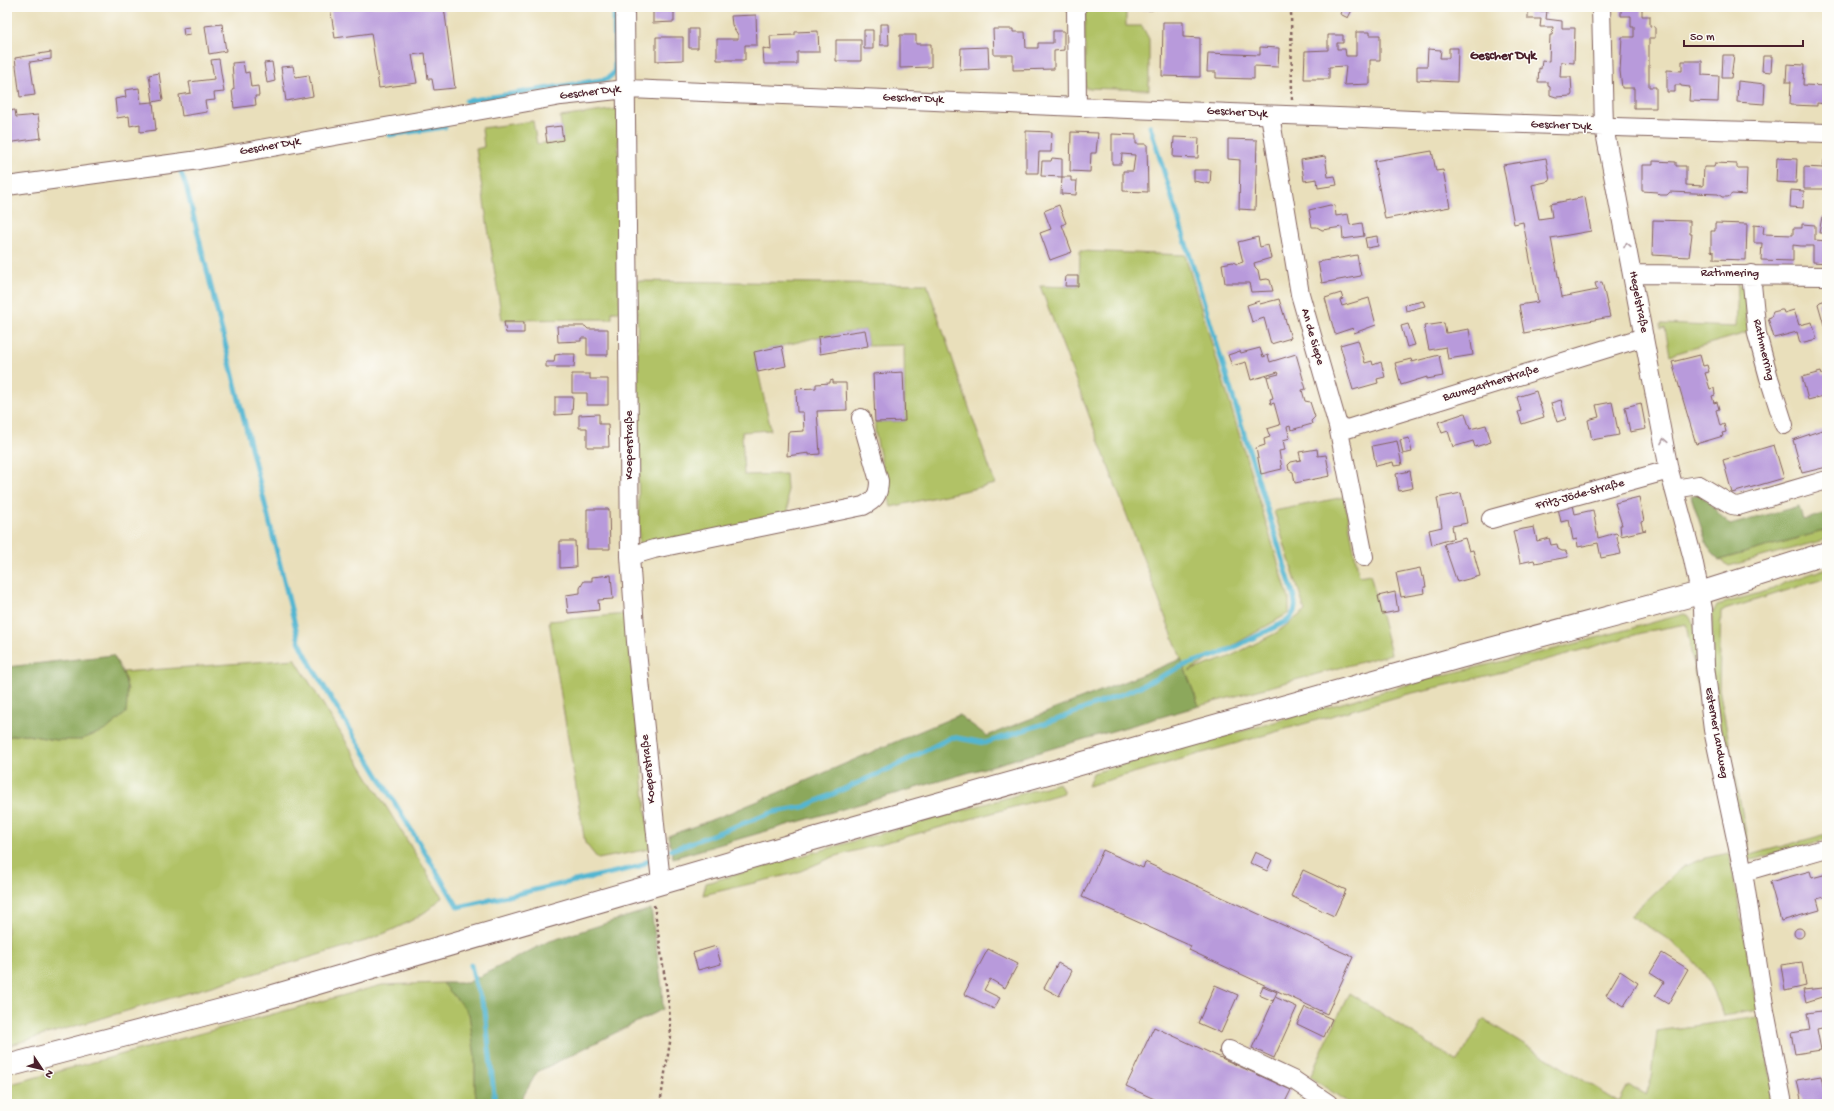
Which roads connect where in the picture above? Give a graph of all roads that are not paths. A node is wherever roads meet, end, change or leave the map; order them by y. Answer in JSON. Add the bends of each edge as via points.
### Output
{"nodes":[{"id":1,"x":625,"y":7,"type":"edge"},
{"id":2,"x":1076,"y":7,"type":"edge"},
{"id":3,"x":1601,"y":7,"type":"edge"},
{"id":4,"x":627,"y":89,"type":"junction"},
{"id":5,"x":1077,"y":105,"type":"junction"},
{"id":6,"x":1270,"y":115,"type":"junction"},
{"id":7,"x":1604,"y":127,"type":"junction"},
{"id":8,"x":1827,"y":133,"type":"edge"},
{"id":9,"x":7,"y":186,"type":"edge"},
{"id":10,"x":1632,"y":274,"type":"junction"},
{"id":11,"x":1751,"y":274,"type":"junction"},
{"id":12,"x":1827,"y":276,"type":"edge"},
{"id":13,"x":1644,"y":337,"type":"junction"},
{"id":14,"x":861,"y":418,"type":"dead end"},
{"id":15,"x":1784,"y":425,"type":"dead end"},
{"id":16,"x":1338,"y":426,"type":"junction"},
{"id":17,"x":1669,"y":470,"type":"junction"},
{"id":18,"x":1827,"y":480,"type":"edge"},
{"id":19,"x":1674,"y":489,"type":"junction"},
{"id":20,"x":1491,"y":519,"type":"dead end"},
{"id":21,"x":1827,"y":553,"type":"edge"},
{"id":22,"x":630,"y":556,"type":"junction"},
{"id":23,"x":1364,"y":557,"type":"dead end"},
{"id":24,"x":1700,"y":593,"type":"junction"},
{"id":25,"x":1827,"y":848,"type":"edge"},
{"id":26,"x":1743,"y":872,"type":"junction"},
{"id":27,"x":656,"y":884,"type":"junction"},
{"id":28,"x":1229,"y":1050,"type":"dead end"},
{"id":29,"x":7,"y":1066,"type":"edge"},
{"id":30,"x":1329,"y":1104,"type":"edge"},
{"id":31,"x":1783,"y":1104,"type":"edge"}],
"edges":[{"from":1,"to":4,"type":"street","name":"Koeperstraße"},
{"from":2,"to":5,"type":"street"},
{"from":3,"to":7,"type":"street","name":"Hegelstraße"},
{"from":4,"to":5,"type":"street","name":"Gescher Dyk"},
{"from":4,"to":9,"type":"street","name":"Gescher Dyk","via":[[561,96],[199,160]]},
{"from":4,"to":22,"type":"street","name":"Koeperstraße"},
{"from":5,"to":6,"type":"street","name":"Gescher Dyk"},
{"from":6,"to":7,"type":"street","name":"Gescher Dyk"},
{"from":6,"to":16,"type":"street","name":"An de Siepe","via":[[1300,294]]},
{"from":7,"to":8,"type":"street","name":"Gescher Dyk"},
{"from":10,"to":7,"type":"street","name":"Hegelstraße","one_way":true},
{"from":10,"to":11,"type":"street","name":"Rathmering"},
{"from":10,"to":13,"type":"street","name":"Hegelstraße"},
{"from":11,"to":12,"type":"street","name":"Rathmering"},
{"from":11,"to":15,"type":"street","name":"Rathmerring","via":[[1757,334]]},
{"from":13,"to":16,"type":"street","name":"Baumgartnerstraße","via":[[1347,429]]},
{"from":17,"to":13,"type":"street","name":"Hegelstraße","one_way":true},
{"from":14,"to":22,"type":"street","via":[[878,481],[879,490],[873,502]]},
{"from":16,"to":23,"type":"street","name":"An de Siepe"},
{"from":17,"to":19,"type":"street","name":"Hegelstraße"},
{"from":17,"to":20,"type":"street","name":"Fritz-Jöde-Straße"},
{"from":18,"to":19,"type":"street","via":[[1738,506],[1699,485]]},
{"from":19,"to":24,"type":"street","name":"Hegelstraße"},
{"from":21,"to":24,"type":"main road"},
{"from":22,"to":27,"type":"street","name":"Koeperstraße"},
{"from":24,"to":26,"type":"street","name":"Esterner Landweg","via":[[1713,730]]},
{"from":24,"to":27,"type":"main road","via":[[1460,657]]},
{"from":25,"to":26,"type":"street"},
{"from":26,"to":31,"type":"street","name":"Esterner Landweg"},
{"from":27,"to":29,"type":"main road","via":[[256,1001]]},
{"from":28,"to":30,"type":"street","via":[[1295,1081]]}]}
